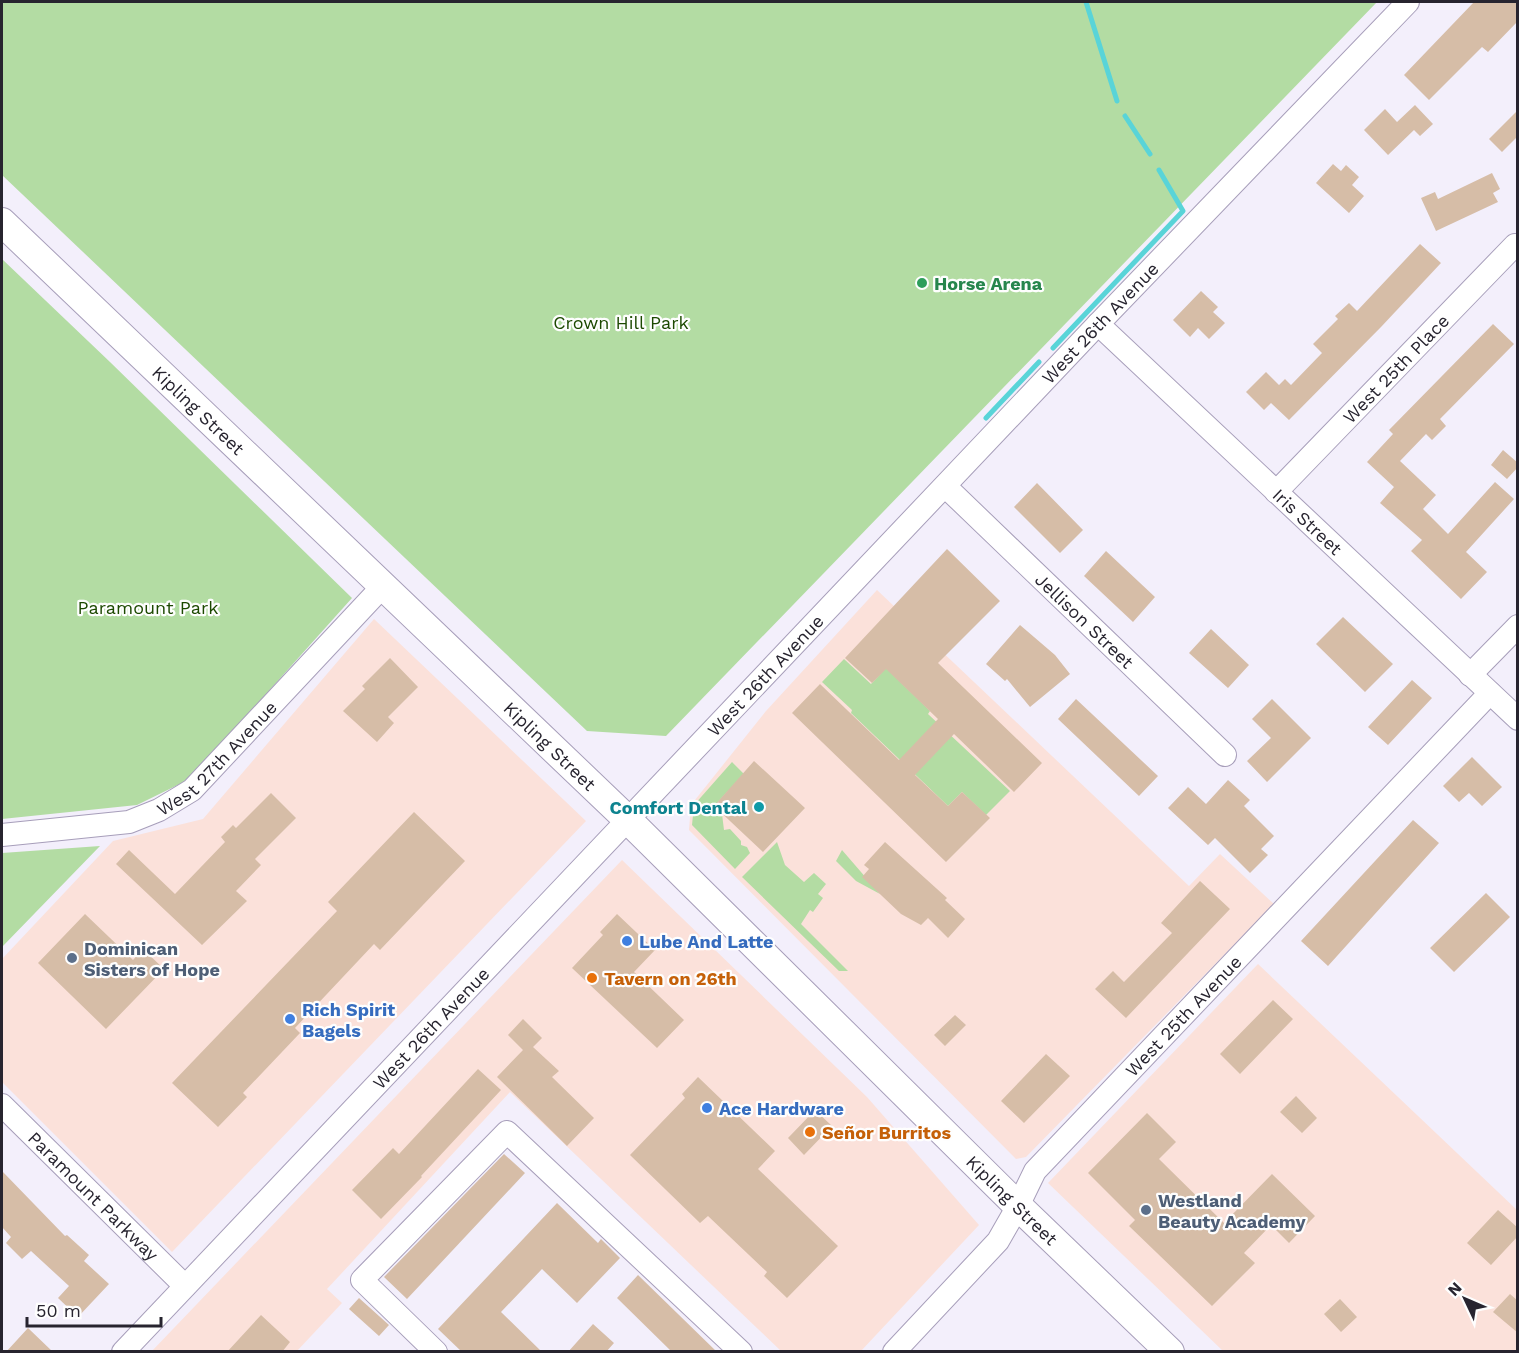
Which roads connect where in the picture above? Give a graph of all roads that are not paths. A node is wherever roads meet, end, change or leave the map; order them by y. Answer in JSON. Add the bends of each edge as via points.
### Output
{"nodes":[{"id":1,"x":1408,"y":2,"type":"edge"},
{"id":2,"x":2,"y":222,"type":"edge"},
{"id":3,"x":1515,"y":244,"type":"dead end"},
{"id":4,"x":1098,"y":324,"type":"junction"},
{"id":5,"x":945,"y":486,"type":"junction"},
{"id":6,"x":1276,"y":492,"type":"junction"},
{"id":7,"x":383,"y":586,"type":"junction"},
{"id":8,"x":1518,"y":626,"type":"edge"},
{"id":9,"x":1470,"y":675,"type":"junction"},
{"id":10,"x":1490,"y":693,"type":"junction"},
{"id":11,"x":1518,"y":719,"type":"edge"},
{"id":12,"x":1226,"y":755,"type":"dead end"},
{"id":13,"x":628,"y":820,"type":"junction"},
{"id":14,"x":2,"y":835,"type":"edge"},
{"id":15,"x":2,"y":1105,"type":"edge"},
{"id":16,"x":1018,"y":1206,"type":"junction"},
{"id":17,"x":185,"y":1286,"type":"junction"},
{"id":18,"x":123,"y":1352,"type":"edge"},
{"id":19,"x":436,"y":1352,"type":"edge"},
{"id":20,"x":741,"y":1352,"type":"edge"},
{"id":21,"x":894,"y":1352,"type":"edge"},
{"id":22,"x":1170,"y":1352,"type":"edge"}],
"edges":[{"from":1,"to":4,"type":"street","name":"West 26th Avenue"},
{"from":2,"to":7,"type":"main road","name":"Kipling Street"},
{"from":3,"to":6,"type":"street","name":"West 25th Place"},
{"from":4,"to":5,"type":"street","name":"West 26th Avenue"},
{"from":4,"to":6,"type":"street","name":"Iris Street"},
{"from":5,"to":12,"type":"street","name":"Jellison Street"},
{"from":5,"to":13,"type":"street","name":"West 26th Avenue"},
{"from":6,"to":9,"type":"street","name":"Iris Street"},
{"from":7,"to":13,"type":"main road","name":"Kipling Street"},
{"from":7,"to":14,"type":"street","name":"West 27th Avenue","via":[[192,790],[129,822]]},
{"from":8,"to":9,"type":"street"},
{"from":9,"to":10,"type":"street","name":"Iris Street"},
{"from":10,"to":11,"type":"street","name":"Iris Street"},
{"from":10,"to":16,"type":"street","name":"West 25th Avenue","via":[[1035,1171]]},
{"from":13,"to":16,"type":"main road","name":"Kipling Street"},
{"from":13,"to":17,"type":"street","name":"West 26th Avenue"},
{"from":15,"to":17,"type":"street","name":"Paramount Parkway"},
{"from":16,"to":21,"type":"street","name":"West 25th Avenue","via":[[998,1241]]},
{"from":16,"to":22,"type":"main road","name":"Kipling Street"},
{"from":17,"to":18,"type":"street","name":"West 26th Avenue"},
{"from":19,"to":20,"type":"street","via":[[362,1280],[507,1132]]}]}
